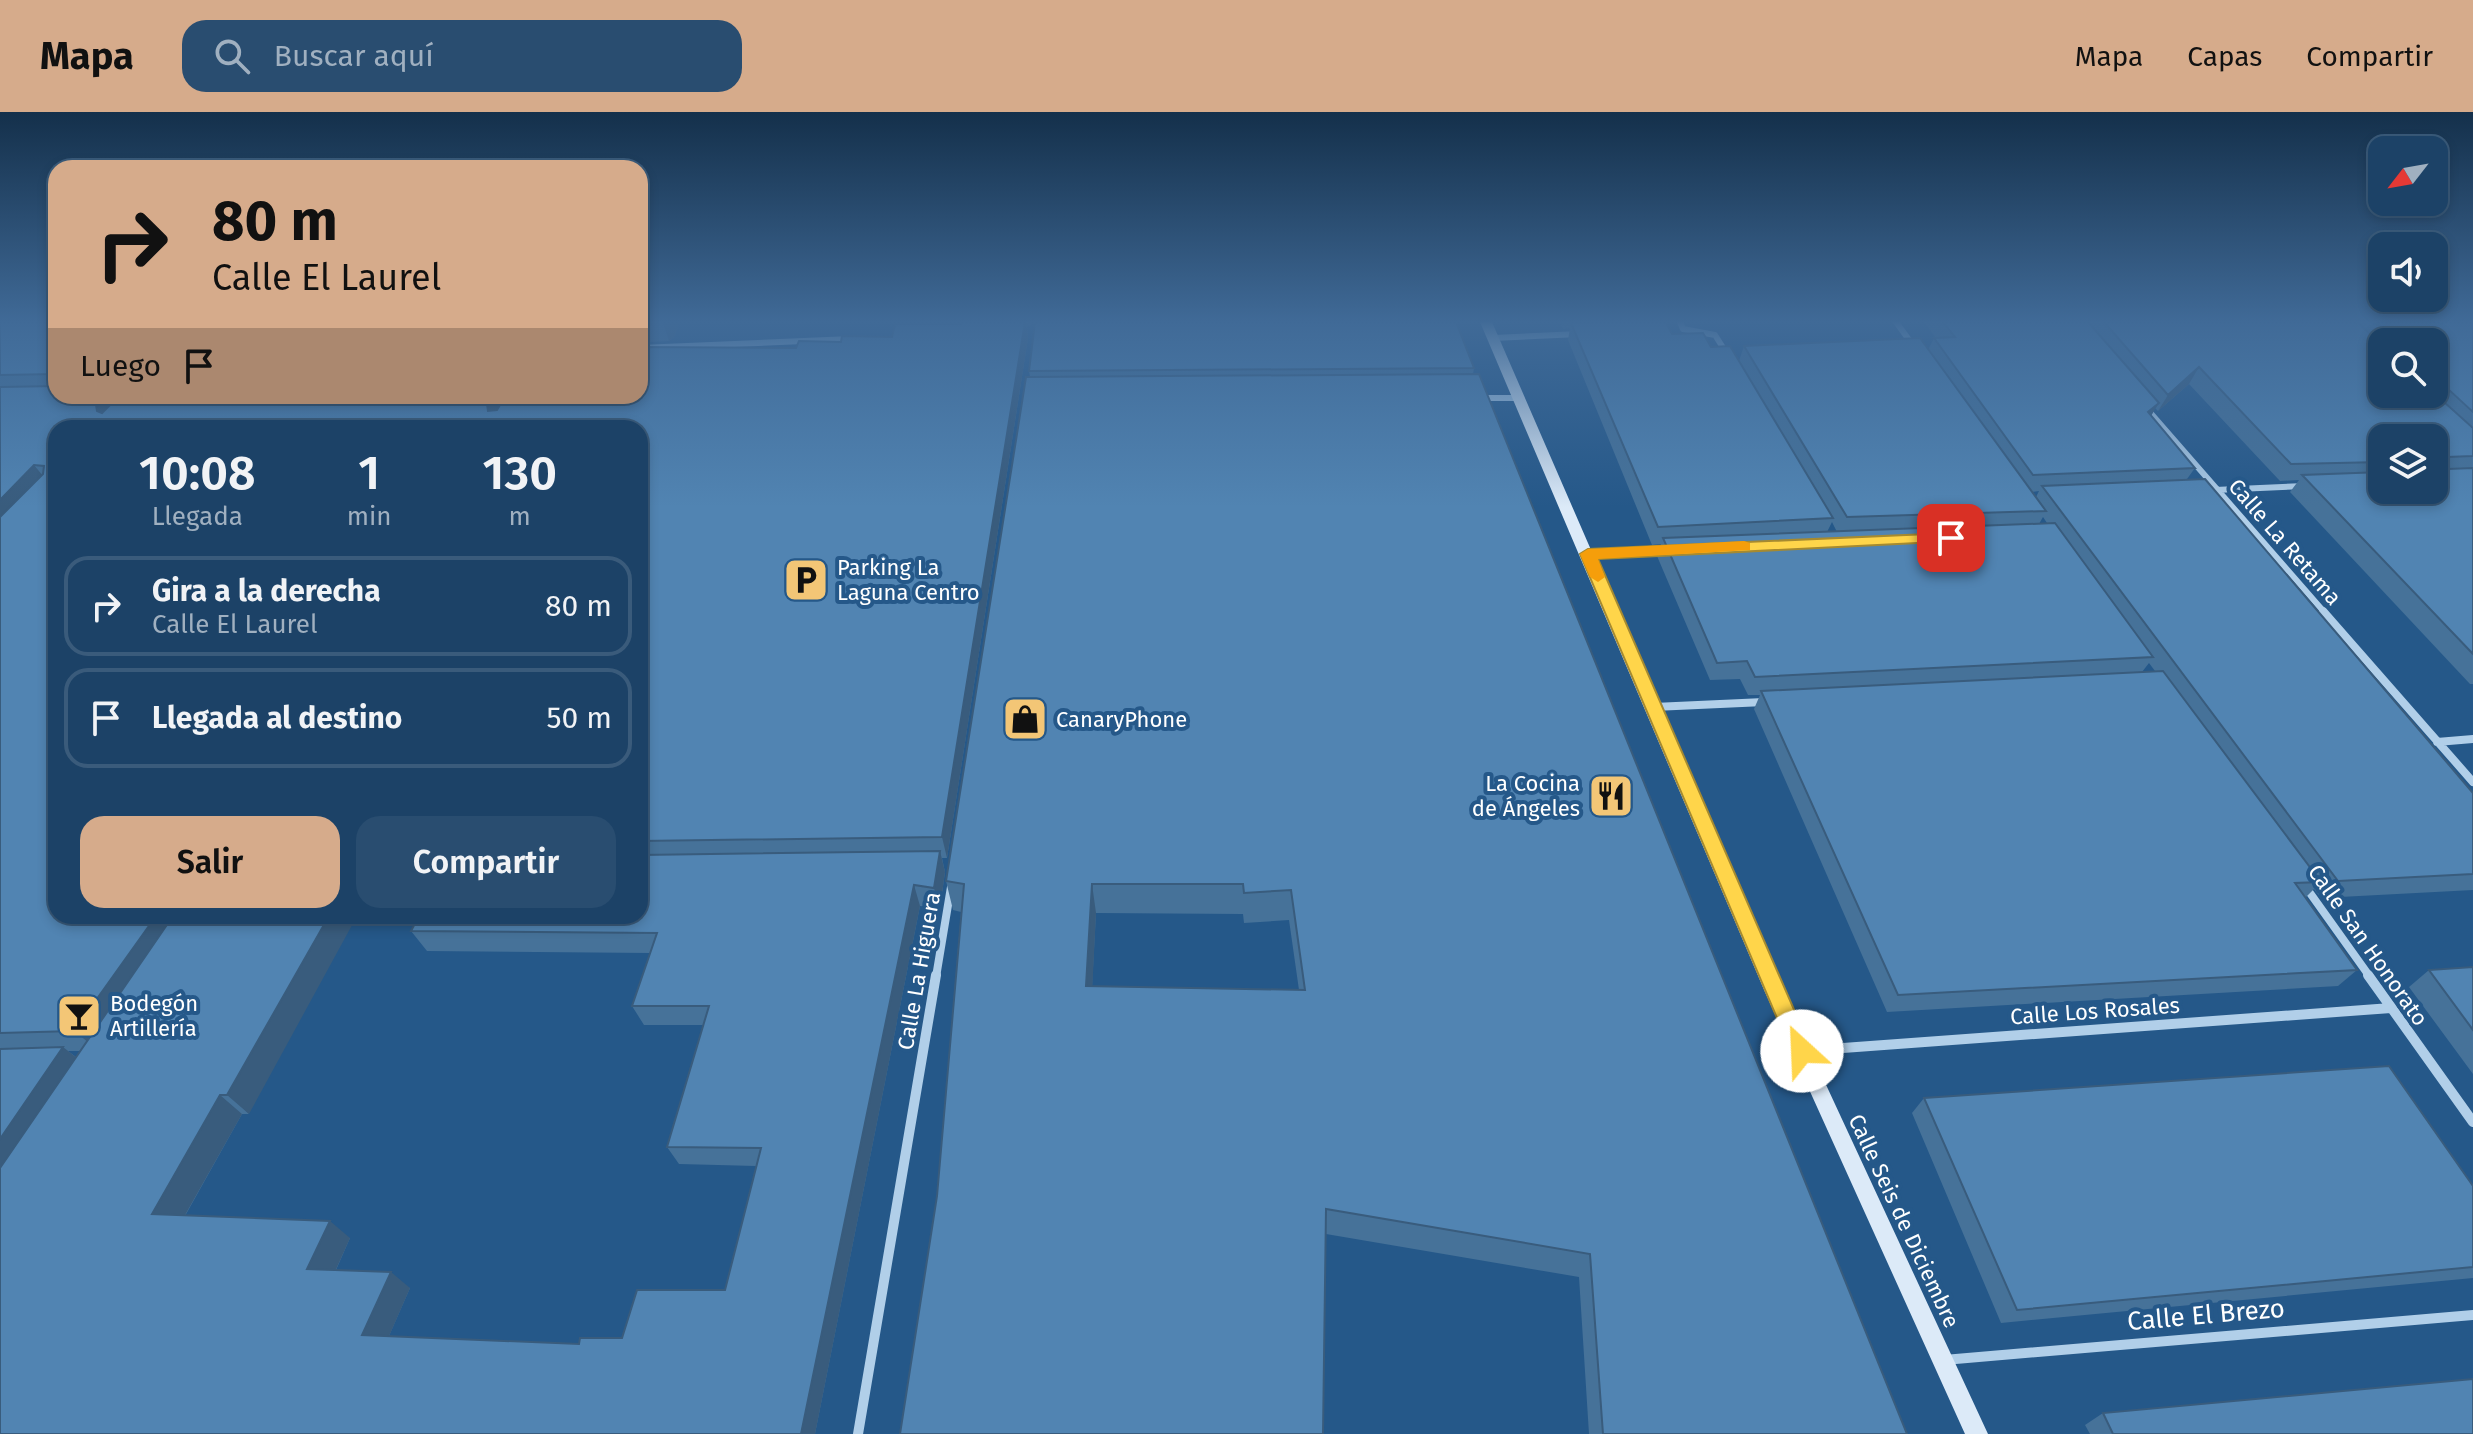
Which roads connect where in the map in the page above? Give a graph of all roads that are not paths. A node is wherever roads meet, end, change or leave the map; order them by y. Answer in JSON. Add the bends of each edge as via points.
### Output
{"nodes":[{"id":1,"x":1514,"y":384,"type":"edge"},
{"id":2,"x":1474,"y":398,"type":"edge"},
{"id":3,"x":1521,"y":398,"type":"junction"},
{"id":4,"x":2141,"y":402,"type":"edge"},
{"id":5,"x":2321,"y":485,"type":"edge"},
{"id":6,"x":2215,"y":490,"type":"junction"},
{"id":7,"x":2204,"y":491,"type":"edge"},
{"id":8,"x":1677,"y":550,"type":"edge"},
{"id":9,"x":1588,"y":554,"type":"junction"},
{"id":10,"x":1768,"y":702,"type":"edge"},
{"id":11,"x":1654,"y":707,"type":"junction"},
{"id":12,"x":2473,"y":739,"type":"edge"},
{"id":13,"x":2437,"y":742,"type":"junction"},
{"id":14,"x":2473,"y":782,"type":"edge"},
{"id":15,"x":2296,"y":873,"type":"edge"},
{"id":16,"x":953,"y":877,"type":"edge"},
{"id":17,"x":2391,"y":1008,"type":"junction"},
{"id":18,"x":1802,"y":1051,"type":"junction"},
{"id":19,"x":2473,"y":1122,"type":"edge"},
{"id":20,"x":2473,"y":1315,"type":"edge"},
{"id":21,"x":1943,"y":1360,"type":"junction"},
{"id":22,"x":858,"y":1434,"type":"edge"},
{"id":23,"x":1977,"y":1434,"type":"edge"}],
"edges":[{"from":1,"to":3,"type":"street","name":"Calle Seis de Diciembre"},
{"from":2,"to":3,"type":"street"},
{"from":3,"to":9,"type":"street","name":"Calle Seis de Diciembre"},
{"from":4,"to":6,"type":"street","name":"Calle La Retama"},
{"from":5,"to":6,"type":"street"},
{"from":6,"to":7,"type":"street"},
{"from":6,"to":13,"type":"street","name":"Calle La Retama"},
{"from":8,"to":9,"type":"street"},
{"from":9,"to":11,"type":"street","name":"Calle Seis de Diciembre"},
{"from":10,"to":11,"type":"street"},
{"from":11,"to":18,"type":"street","name":"Calle Seis de Diciembre"},
{"from":12,"to":13,"type":"street"},
{"from":13,"to":14,"type":"street","name":"Calle La Retama"},
{"from":15,"to":17,"type":"street","name":"Calle San Honorato"},
{"from":16,"to":22,"type":"street","name":"Calle La Higuera"},
{"from":17,"to":18,"type":"street","name":"Calle Los Rosales"},
{"from":17,"to":19,"type":"street","name":"Calle San Honorato"},
{"from":18,"to":21,"type":"street","name":"Calle Seis de Diciembre"},
{"from":20,"to":21,"type":"street","name":"Calle El Brezo"},
{"from":21,"to":23,"type":"street","name":"Calle Seis de Diciembre"}]}
